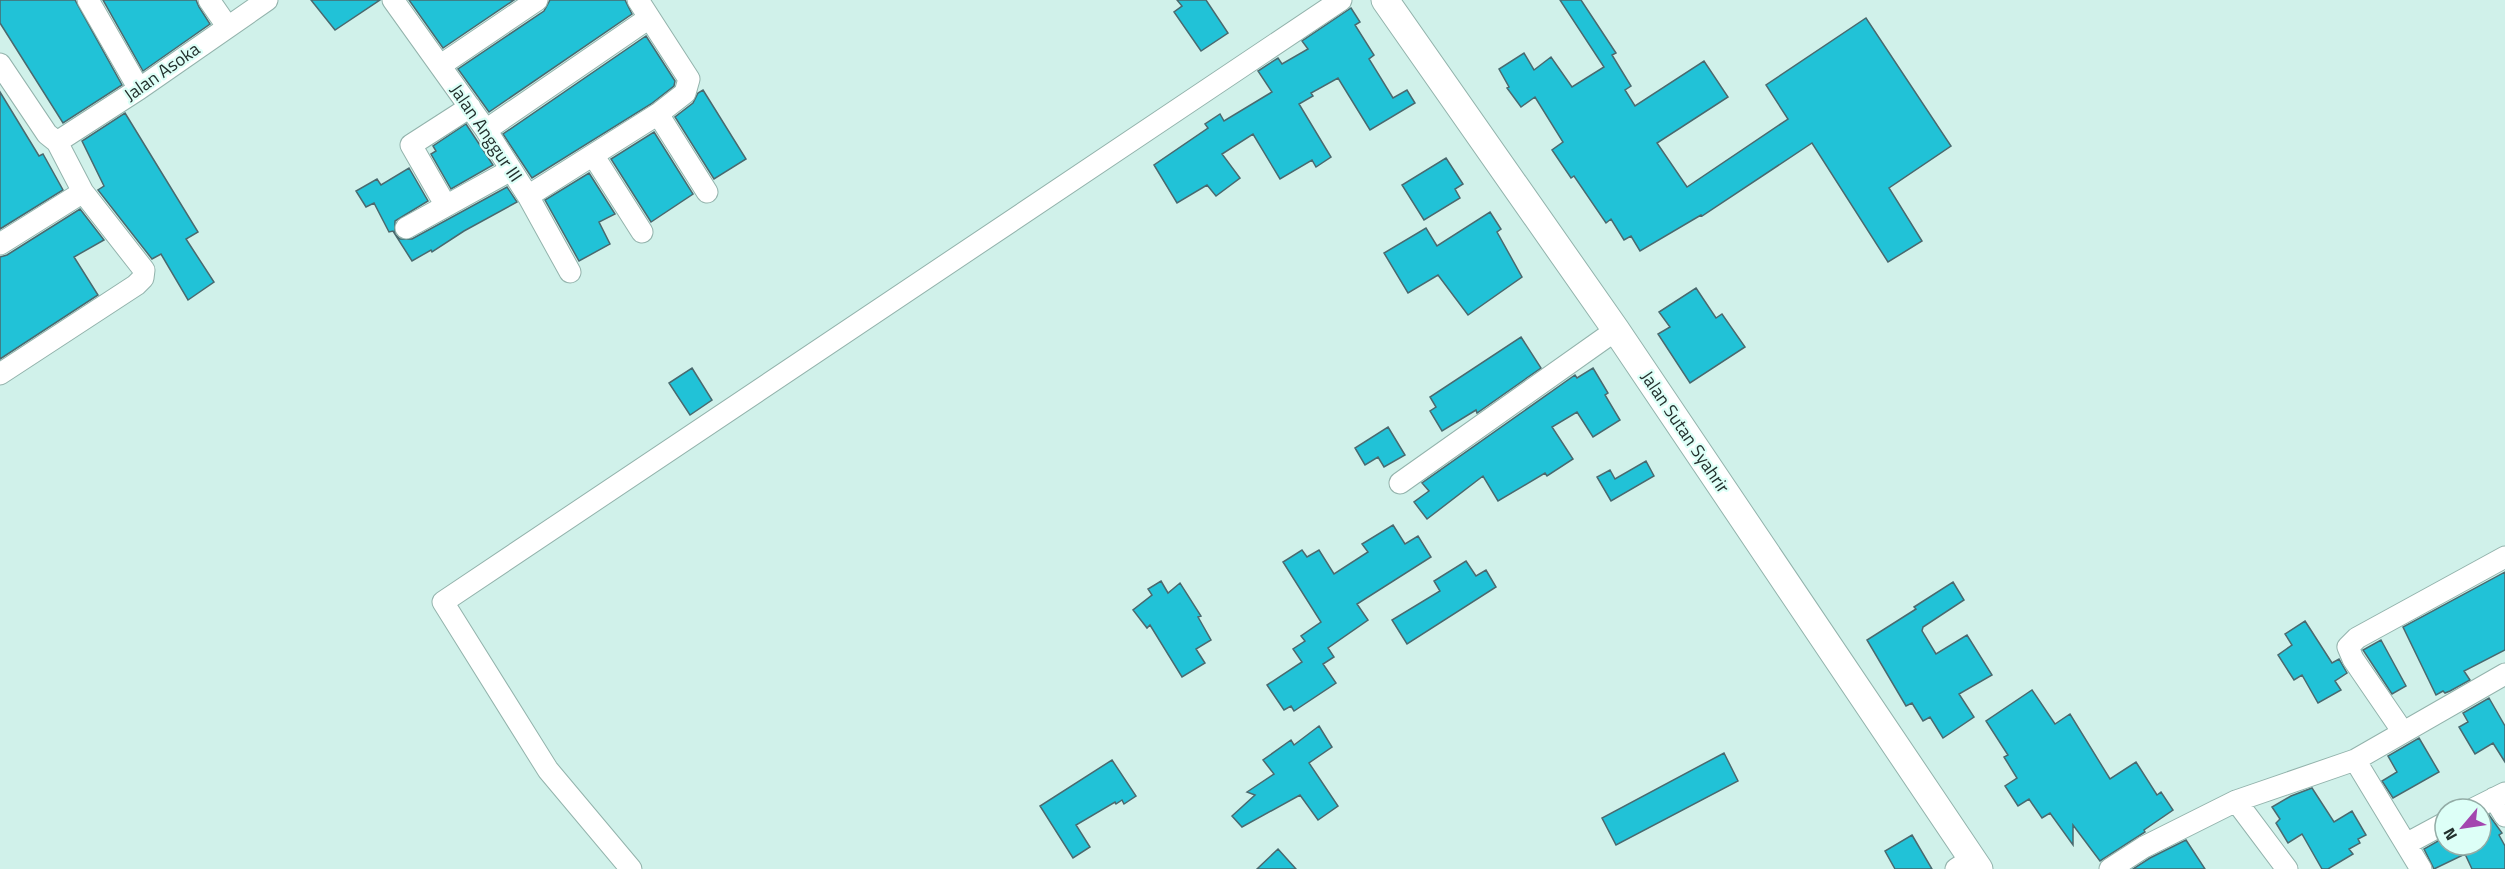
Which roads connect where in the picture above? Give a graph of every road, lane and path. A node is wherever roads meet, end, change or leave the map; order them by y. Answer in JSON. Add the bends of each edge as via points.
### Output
{"nodes":[{"id":1,"x":88,"y":0,"type":"edge"},
{"id":2,"x":209,"y":0,"type":"edge"},
{"id":3,"x":267,"y":0,"type":"edge"},
{"id":4,"x":537,"y":0,"type":"edge"},
{"id":5,"x":638,"y":0,"type":"edge"},
{"id":6,"x":1341,"y":0,"type":"edge"},
{"id":7,"x":1385,"y":0,"type":"edge"},
{"id":8,"x":396,"y":1,"type":"edge"},
{"id":9,"x":649,"y":18,"type":"junction"},
{"id":10,"x":227,"y":26,"type":"junction"},
{"id":11,"x":0,"y":64,"type":"edge"},
{"id":12,"x":441,"y":65,"type":"junction"},
{"id":13,"x":139,"y":89,"type":"junction"},
{"id":14,"x":470,"y":107,"type":"junction"},
{"id":15,"x":658,"y":114,"type":"junction"},
{"id":16,"x":486,"y":130,"type":"junction"},
{"id":17,"x":57,"y":142,"type":"junction"},
{"id":18,"x":593,"y":154,"type":"junction"},
{"id":19,"x":511,"y":170,"type":"junction"},
{"id":20,"x":83,"y":192,"type":"junction"},
{"id":21,"x":707,"y":192,"type":"dead end"},
{"id":22,"x":528,"y":196,"type":"junction"},
{"id":23,"x":446,"y":206,"type":"junction"},
{"id":24,"x":406,"y":228,"type":"dead end"},
{"id":25,"x":642,"y":232,"type":"dead end"},
{"id":26,"x":0,"y":244,"type":"edge"},
{"id":27,"x":570,"y":272,"type":"dead end"},
{"id":28,"x":1616,"y":330,"type":"junction"},
{"id":29,"x":0,"y":374,"type":"edge"},
{"id":30,"x":1400,"y":483,"type":"dead end"},
{"id":31,"x":2505,"y":557,"type":"edge"},
{"id":32,"x":2505,"y":674,"type":"edge"},
{"id":33,"x":2403,"y":732,"type":"junction"},
{"id":34,"x":2355,"y":760,"type":"junction"},
{"id":35,"x":2236,"y":801,"type":"junction"},
{"id":36,"x":2433,"y":829,"type":"edge"},
{"id":37,"x":2406,"y":844,"type":"junction"},
{"id":38,"x":1969,"y":865,"type":"edge"},
{"id":39,"x":631,"y":869,"type":"edge"},
{"id":40,"x":2110,"y":869,"type":"edge"},
{"id":41,"x":2287,"y":869,"type":"edge"},
{"id":42,"x":2421,"y":869,"type":"edge"}],
"edges":[{"from":1,"to":13,"type":"street"},
{"from":2,"to":10,"type":"street"},
{"from":3,"to":10,"type":"street","name":"Jalan Asoka"},
{"from":4,"to":12,"type":"street"},
{"from":5,"to":9,"type":"street"},
{"from":6,"to":39,"type":"street","via":[[443,602],[548,770]]},
{"from":7,"to":28,"type":"street","name":"Jalan Sutan Syahrir"},
{"from":8,"to":12,"type":"street","name":"Jalan Anggur III"},
{"from":9,"to":15,"type":"street","via":[[689,79],[685,93]]},
{"from":9,"to":16,"type":"street"},
{"from":10,"to":13,"type":"street","name":"Jalan Asoka"},
{"from":11,"to":17,"type":"street","via":[[47,134]]},
{"from":12,"to":14,"type":"street","name":"Jalan Anggur III"},
{"from":13,"to":17,"type":"street","name":"Jalan Asoka"},
{"from":14,"to":16,"type":"street","name":"Jalan Anggur III"},
{"from":14,"to":23,"type":"street","via":[[411,145]]},
{"from":15,"to":18,"type":"street"},
{"from":15,"to":21,"type":"street"},
{"from":16,"to":19,"type":"street","name":"Jalan Anggur III"},
{"from":17,"to":20,"type":"street"},
{"from":18,"to":22,"type":"street"},
{"from":18,"to":25,"type":"street"},
{"from":19,"to":22,"type":"street","name":"Jalan Anggur III"},
{"from":19,"to":23,"type":"street"},
{"from":20,"to":26,"type":"street"},
{"from":20,"to":29,"type":"street","via":[[140,263],[143,278]]},
{"from":22,"to":27,"type":"street","name":"Jalan Anggur III"},
{"from":23,"to":24,"type":"street"},
{"from":28,"to":30,"type":"street"},
{"from":28,"to":38,"type":"street","name":"Jalan Sutan Syahrir"},
{"from":31,"to":33,"type":"street","via":[[2356,638],[2348,647]]},
{"from":32,"to":33,"type":"street"},
{"from":33,"to":34,"type":"street"},
{"from":34,"to":35,"type":"street"},
{"from":34,"to":37,"type":"street"},
{"from":35,"to":40,"type":"street"},
{"from":35,"to":41,"type":"street"},
{"from":36,"to":37,"type":"street"},
{"from":37,"to":42,"type":"street"}]}
